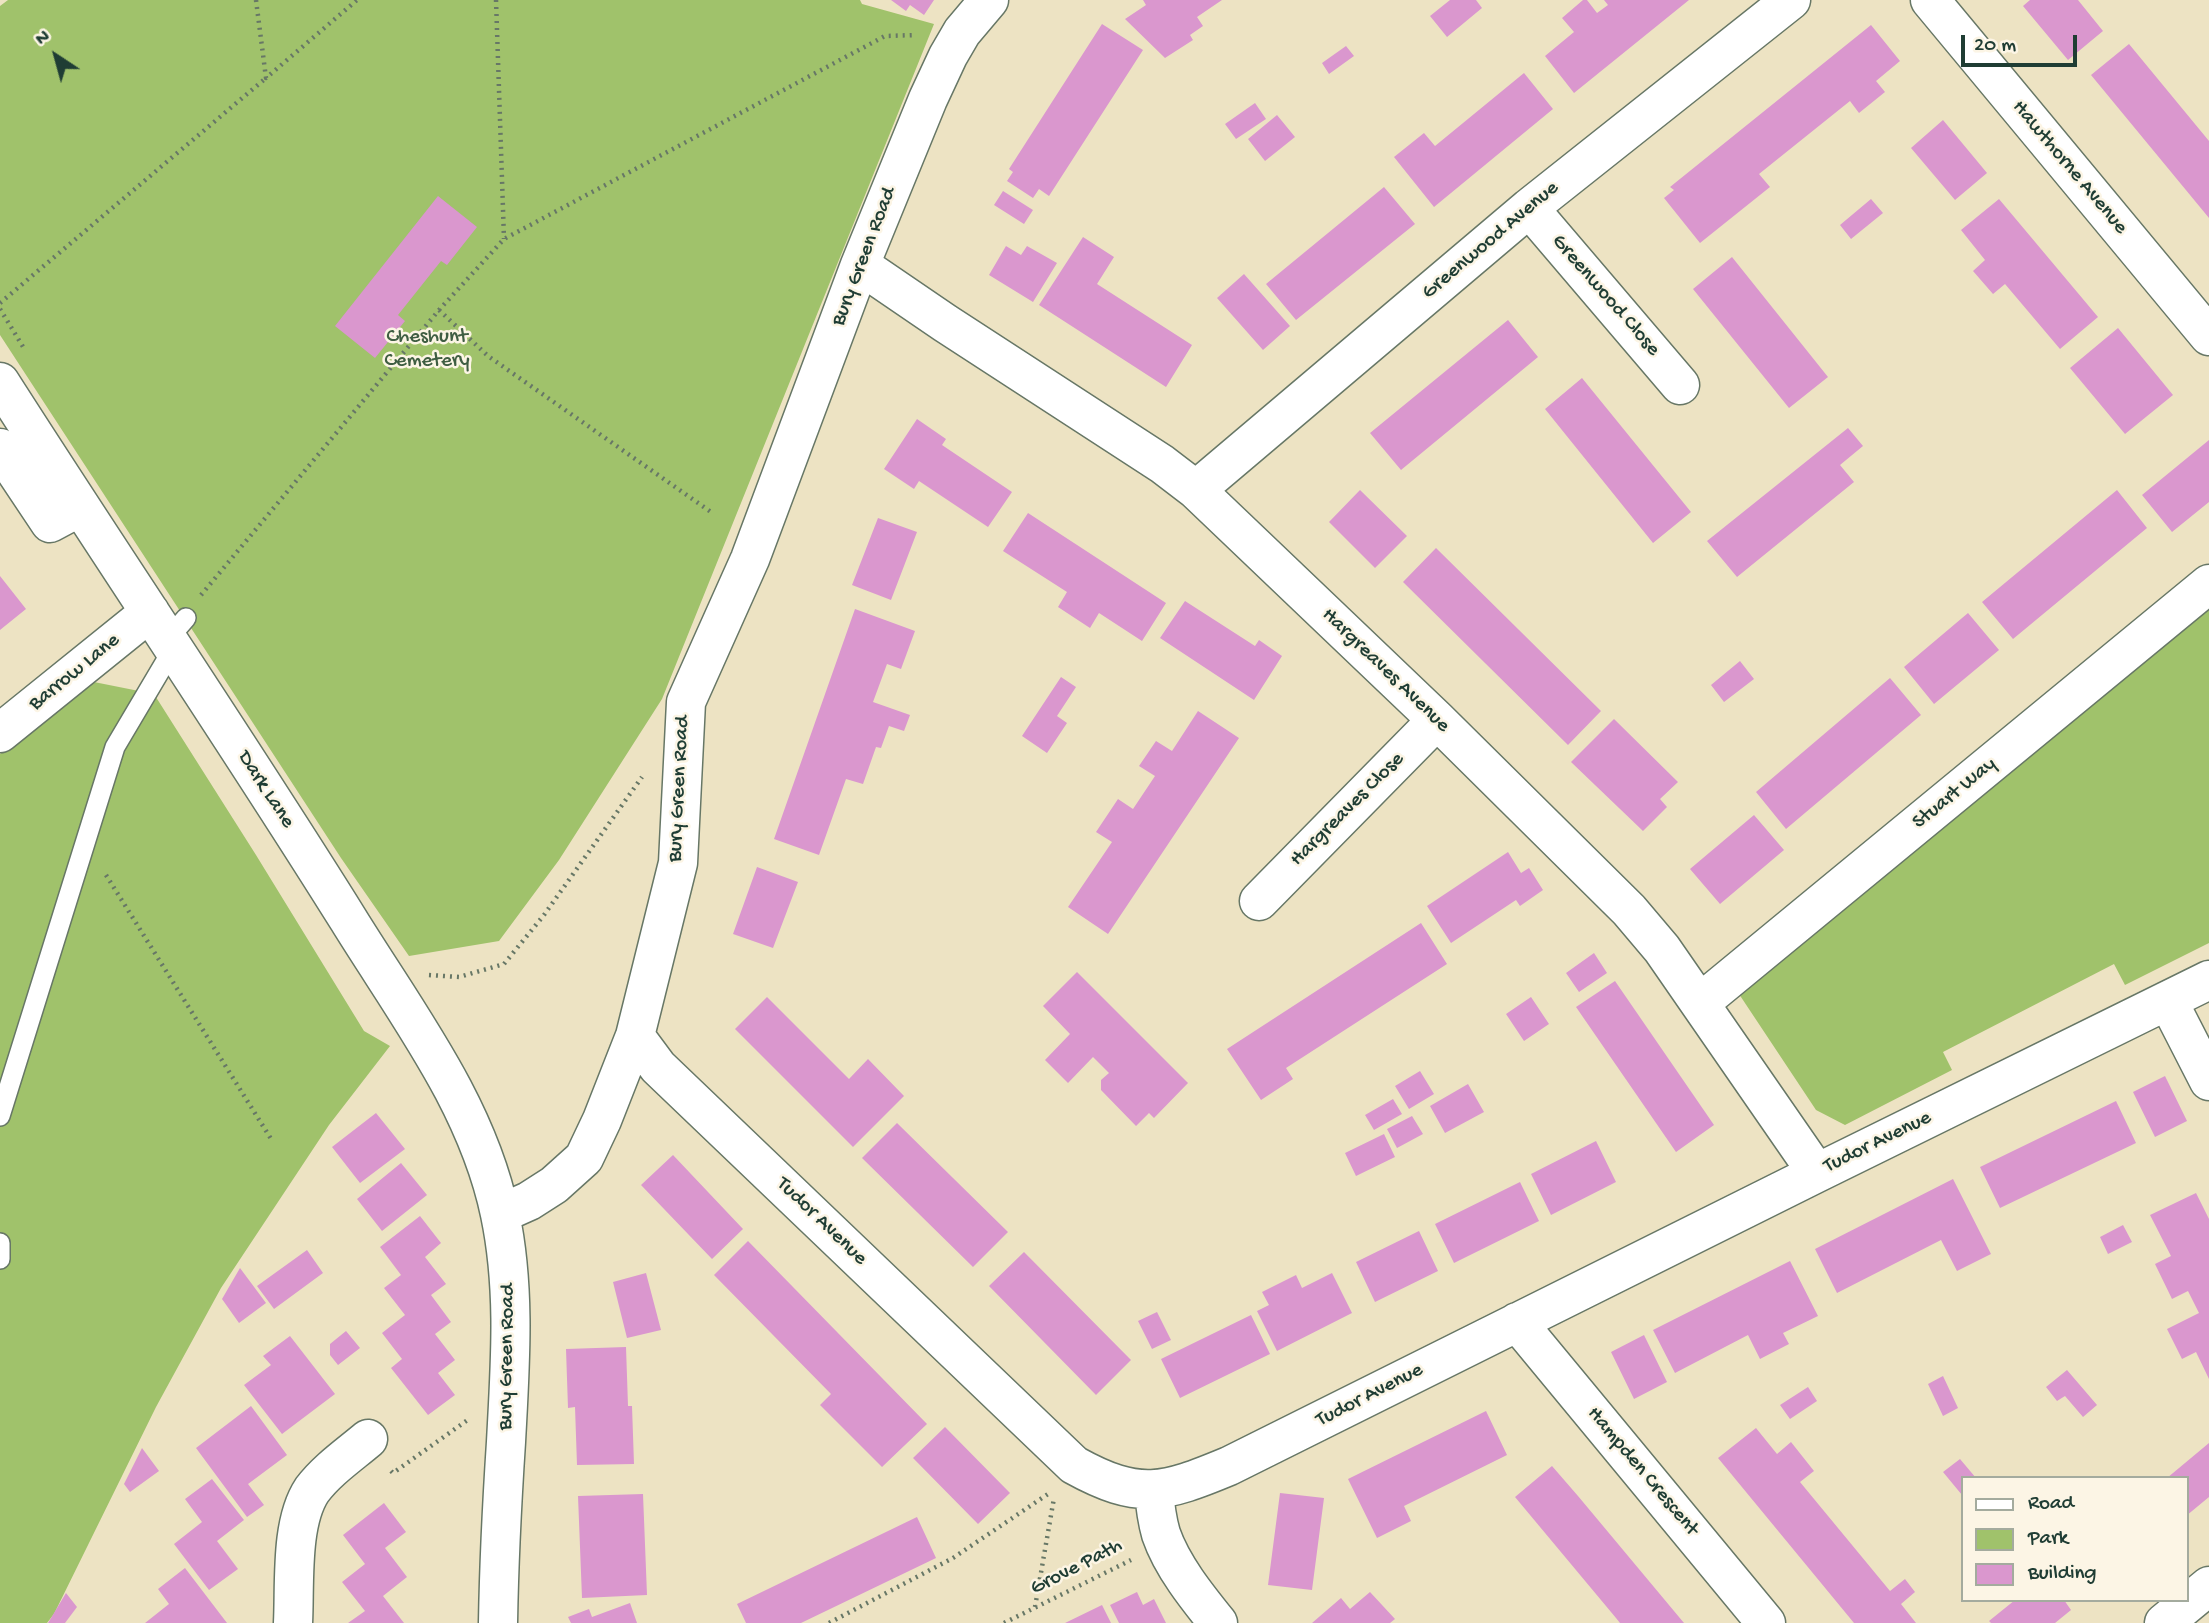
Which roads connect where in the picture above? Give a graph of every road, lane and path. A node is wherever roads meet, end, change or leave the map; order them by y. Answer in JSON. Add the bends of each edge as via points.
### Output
{"nodes":[{"id":1,"x":256,"y":0,"type":"edge"},
{"id":2,"x":357,"y":0,"type":"edge"},
{"id":3,"x":496,"y":0,"type":"edge"},
{"id":4,"x":989,"y":0,"type":"edge"},
{"id":5,"x":1791,"y":0,"type":"edge"},
{"id":6,"x":1930,"y":0,"type":"edge"},
{"id":7,"x":962,"y":32,"type":"junction"},
{"id":8,"x":266,"y":78,"type":"junction"},
{"id":9,"x":1529,"y":208,"type":"junction"},
{"id":10,"x":505,"y":239,"type":"junction"},
{"id":11,"x":860,"y":265,"type":"junction"},
{"id":12,"x":0,"y":303,"type":"edge"},
{"id":13,"x":439,"y":310,"type":"junction"},
{"id":14,"x":2209,"y":335,"type":"edge"},
{"id":15,"x":0,"y":382,"type":"edge"},
{"id":16,"x":1681,"y":385,"type":"dead end"},
{"id":17,"x":0,"y":449,"type":"edge"},
{"id":18,"x":1196,"y":490,"type":"junction"},
{"id":19,"x":80,"y":507,"type":"junction"},
{"id":20,"x":711,"y":512,"type":"dead end"},
{"id":21,"x":2209,"y":584,"type":"edge"},
{"id":22,"x":169,"y":630,"type":"junction"},
{"id":23,"x":1437,"y":720,"type":"junction"},
{"id":24,"x":0,"y":733,"type":"edge"},
{"id":25,"x":648,"y":768,"type":"dead end"},
{"id":26,"x":85,"y":842,"type":"junction"},
{"id":27,"x":1259,"y":901,"type":"dead end"},
{"id":28,"x":424,"y":974,"type":"dead end"},
{"id":29,"x":2209,"y":980,"type":"edge"},
{"id":30,"x":2168,"y":1001,"type":"junction"},
{"id":31,"x":1700,"y":1003,"type":"junction"},
{"id":32,"x":635,"y":1036,"type":"junction"},
{"id":33,"x":2209,"y":1081,"type":"edge"},
{"id":34,"x":0,"y":1116,"type":"edge"},
{"id":35,"x":273,"y":1142,"type":"dead end"},
{"id":36,"x":1817,"y":1173,"type":"junction"},
{"id":37,"x":500,"y":1214,"type":"junction"},
{"id":38,"x":0,"y":1244,"type":"edge"},
{"id":39,"x":0,"y":1259,"type":"edge"},
{"id":40,"x":1517,"y":1322,"type":"junction"},
{"id":41,"x":509,"y":1390,"type":"junction"},
{"id":42,"x":368,"y":1439,"type":"joint"},
{"id":43,"x":1154,"y":1490,"type":"junction"},
{"id":44,"x":1162,"y":1536,"type":"junction"},
{"id":45,"x":2209,"y":1586,"type":"edge"},
{"id":46,"x":1035,"y":1608,"type":"junction"},
{"id":47,"x":293,"y":1623,"type":"edge"},
{"id":48,"x":498,"y":1623,"type":"edge"},
{"id":49,"x":829,"y":1623,"type":"edge"},
{"id":50,"x":1004,"y":1623,"type":"edge"},
{"id":51,"x":1218,"y":1623,"type":"edge"},
{"id":52,"x":1766,"y":1623,"type":"edge"},
{"id":53,"x":2164,"y":1623,"type":"edge"}],
"edges":[{"from":1,"to":8,"type":"path"},
{"from":2,"to":8,"type":"path"},
{"from":3,"to":10,"type":"path"},
{"from":4,"to":7,"type":"street","name":"Bury Green Road"},
{"from":5,"to":9,"type":"street","name":"Greenwood Avenue"},
{"from":6,"to":14,"type":"street","name":"Hawthorne Avenue"},
{"from":7,"to":10,"type":"path","via":[[884,36]]},
{"from":7,"to":11,"type":"street","name":"Bury Green Road","via":[[928,99]]},
{"from":8,"to":12,"type":"path"},
{"from":9,"to":16,"type":"street","name":"Greenwood Close"},
{"from":9,"to":18,"type":"street","name":"Greenwood Avenue"},
{"from":10,"to":13,"type":"path"},
{"from":11,"to":18,"type":"street","name":"Hargreaves Avenue"},
{"from":11,"to":32,"type":"street","name":"Bury Green Road","via":[[750,559],[686,702],[678,863]]},
{"from":13,"to":20,"type":"path","via":[[488,356]]},
{"from":13,"to":22,"type":"path","via":[[201,594],[194,612]]},
{"from":15,"to":19,"type":"street","name":"Dark Lane"},
{"from":17,"to":19,"type":"street","via":[[50,523]]},
{"from":18,"to":23,"type":"street","name":"Hargreaves Avenue"},
{"from":19,"to":22,"type":"street","name":"Dark Lane"},
{"from":21,"to":31,"type":"street","name":"Stuart Way"},
{"from":22,"to":24,"type":"street","name":"Barrow Lane"},
{"from":22,"to":26,"type":"lane","via":[[115,747]]},
{"from":22,"to":37,"type":"street","name":"Dark Lane","via":[[446,1076],[474,1130]]},
{"from":23,"to":27,"type":"street","name":"Hargreaves Close"},
{"from":23,"to":31,"type":"street","name":"Hargreaves Avenue","via":[[1629,911]]},
{"from":25,"to":28,"type":"path","via":[[504,964],[459,977]]},
{"from":26,"to":34,"type":"lane"},
{"from":26,"to":35,"type":"path"},
{"from":29,"to":30,"type":"street","name":"Tudor Avenue"},
{"from":30,"to":33,"type":"street"},
{"from":30,"to":36,"type":"street","name":"Tudor Avenue"},
{"from":31,"to":36,"type":"street","name":"Hargreaves Avenue"},
{"from":32,"to":37,"type":"street","name":"Bury Green Road","via":[[584,1158],[554,1185]]},
{"from":32,"to":43,"type":"street","name":"Tudor Avenue","via":[[658,1067],[1074,1465],[1119,1486]]},
{"from":36,"to":40,"type":"street","name":"Tudor Avenue"},
{"from":37,"to":41,"type":"street","name":"Bury Green Road","via":[[512,1323]]},
{"from":38,"to":39,"type":"lane"},
{"from":40,"to":43,"type":"street","name":"Tudor Avenue","via":[[1230,1466],[1185,1484]]},
{"from":40,"to":52,"type":"street","name":"Hampden Crescent"},
{"from":41,"to":42,"type":"path","via":[[393,1474]]},
{"from":41,"to":48,"type":"street","name":"Bury Green Road"},
{"from":42,"to":47,"type":"street","via":[[311,1492],[297,1534]]},
{"from":43,"to":44,"type":"street"},
{"from":44,"to":46,"type":"path","name":"Grove Path","via":[[1131,1560]]},
{"from":44,"to":51,"type":"street"},
{"from":45,"to":53,"type":"street"},
{"from":46,"to":49,"type":"path","via":[[1056,1489],[953,1558]]},
{"from":46,"to":50,"type":"path","name":"Grove Path"}]}
